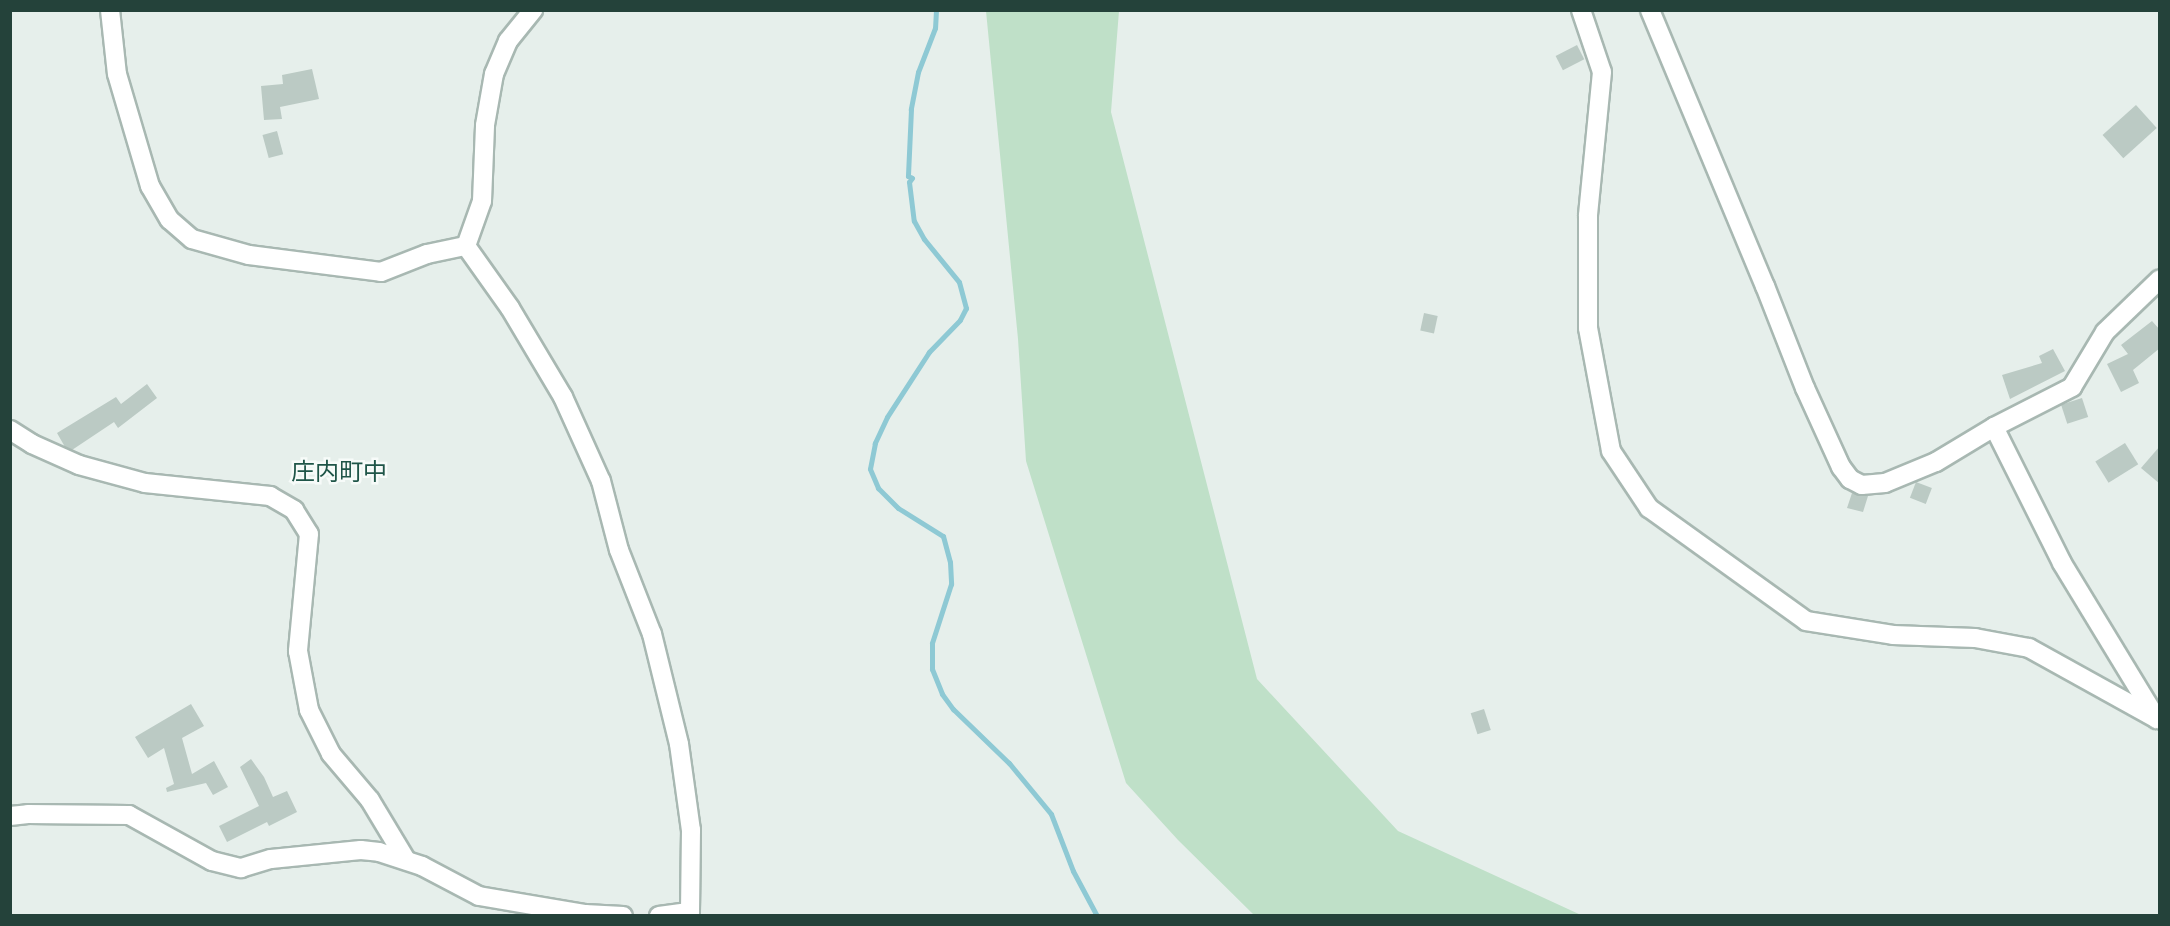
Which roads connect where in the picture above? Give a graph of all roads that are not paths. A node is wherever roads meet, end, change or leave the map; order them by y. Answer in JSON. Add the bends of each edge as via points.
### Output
{"nodes":[{"id":1,"x":110,"y":10,"type":"edge"},
{"id":2,"x":533,"y":10,"type":"edge"},
{"id":3,"x":1581,"y":10,"type":"edge"},
{"id":4,"x":1650,"y":10,"type":"edge"},
{"id":5,"x":466,"y":246,"type":"junction"},
{"id":6,"x":2160,"y":279,"type":"edge"},
{"id":7,"x":1994,"y":427,"type":"junction"},
{"id":8,"x":10,"y":430,"type":"edge"},
{"id":9,"x":2158,"y":722,"type":"edge"},
{"id":10,"x":10,"y":816,"type":"edge"},
{"id":11,"x":406,"y":860,"type":"junction"},
{"id":12,"x":690,"y":914,"type":"edge"},
{"id":13,"x":585,"y":915,"type":"edge"},
{"id":14,"x":623,"y":915,"type":"edge"},
{"id":15,"x":659,"y":915,"type":"edge"}],
"edges":[{"from":1,"to":5,"type":"street","via":[[117,74],[150,186],[170,220],[192,239],[249,255],[381,272],[427,254]]},
{"from":2,"to":5,"type":"street","via":[[508,41],[494,74],[484,125],[482,201]]},
{"from":3,"to":9,"type":"street","via":[[1602,72],[1588,216],[1588,328],[1611,451],[1650,508],[1806,621],[1893,635],[1975,638],[2029,648]]},
{"from":4,"to":7,"type":"street","via":[[1805,388],[1850,479],[1862,485],[1884,483],[1936,462]]},
{"from":5,"to":12,"type":"street","via":[[510,308],[563,397],[601,481],[620,550],[652,634],[679,744],[691,830]]},
{"from":6,"to":7,"type":"street","via":[[2104,332],[2072,387]]},
{"from":7,"to":9,"type":"street","via":[[2062,563]]},
{"from":8,"to":11,"type":"street","via":[[32,444],[90,468],[145,483],[270,496],[294,510],[309,534],[297,651],[309,710],[331,754],[370,801]]},
{"from":10,"to":11,"type":"street","via":[[129,815],[212,861],[241,868],[272,858],[361,850]]},
{"from":11,"to":13,"type":"street","via":[[479,897]]},
{"from":12,"to":15,"type":"street"},
{"from":13,"to":14,"type":"street"}]}
